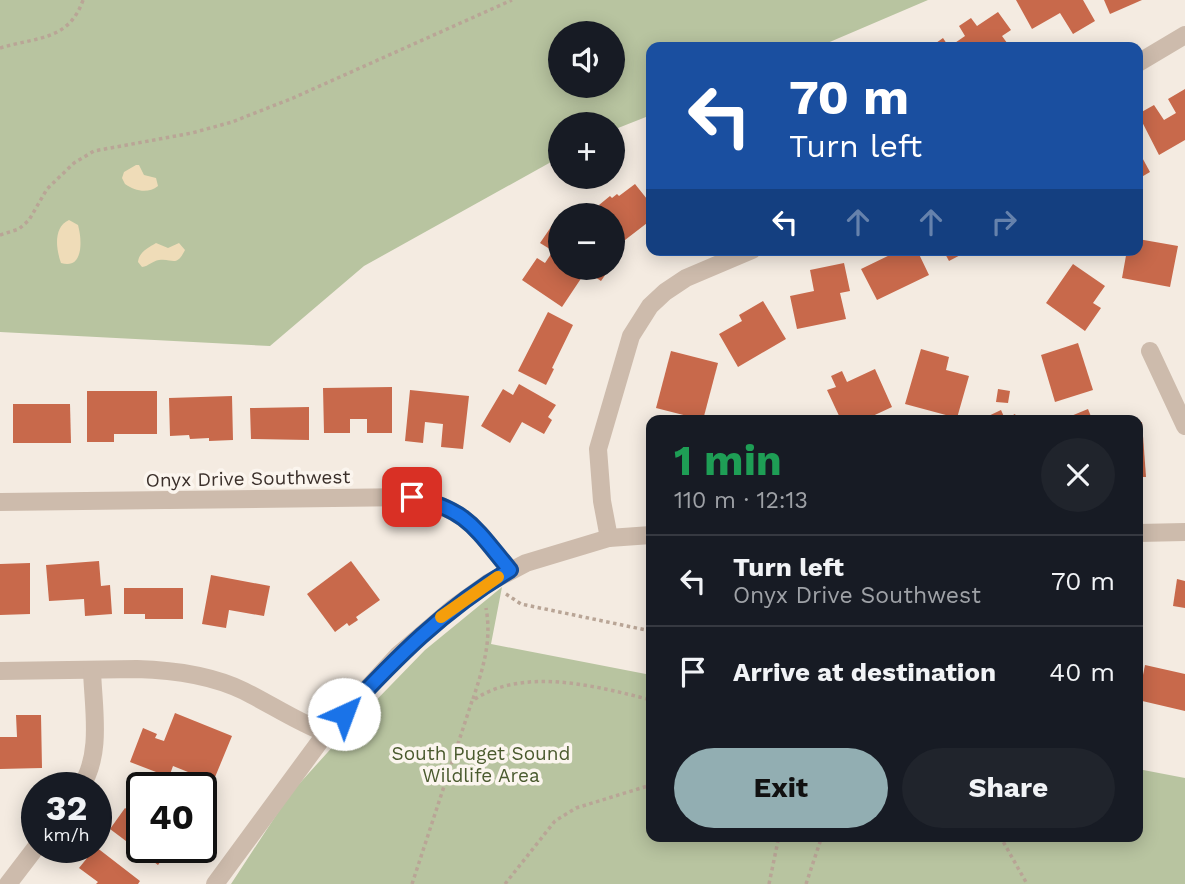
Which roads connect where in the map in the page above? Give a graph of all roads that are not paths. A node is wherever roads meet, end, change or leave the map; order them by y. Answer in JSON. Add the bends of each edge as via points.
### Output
{"nodes":[{"id":1,"x":1185,"y":35,"type":"edge"},
{"id":2,"x":1143,"y":60,"type":"edge"},
{"id":3,"x":738,"y":256,"type":"edge"},
{"id":4,"x":1150,"y":351,"type":"dead end"},
{"id":5,"x":1185,"y":425,"type":"edge"},
{"id":6,"x":0,"y":502,"type":"edge"},
{"id":7,"x":1185,"y":532,"type":"edge"},
{"id":8,"x":1143,"y":533,"type":"edge"},
{"id":9,"x":646,"y":535,"type":"edge"},
{"id":10,"x":609,"y":538,"type":"junction"},
{"id":11,"x":510,"y":570,"type":"junction"},
{"id":12,"x":92,"y":670,"type":"junction"},
{"id":13,"x":0,"y":671,"type":"edge"},
{"id":14,"x":327,"y":733,"type":"junction"},
{"id":15,"x":88,"y":772,"type":"edge"},
{"id":16,"x":24,"y":863,"type":"edge"},
{"id":17,"x":9,"y":884,"type":"edge"},
{"id":18,"x":215,"y":884,"type":"edge"}],
"edges":[{"from":1,"to":2,"type":"street"},
{"from":3,"to":10,"type":"street","via":[[665,292],[631,336],[598,449]]},
{"from":4,"to":5,"type":"street"},
{"from":6,"to":11,"type":"street","name":"Onyx Drive Southwest","via":[[412,497],[440,503],[462,515]]},
{"from":7,"to":8,"type":"street"},
{"from":9,"to":10,"type":"street"},
{"from":10,"to":11,"type":"street"},
{"from":11,"to":14,"type":"street","via":[[453,608],[398,655]]},
{"from":12,"to":13,"type":"street"},
{"from":12,"to":14,"type":"street","via":[[159,669],[201,676],[242,690]]},
{"from":12,"to":15,"type":"street","via":[[95,746]]},
{"from":14,"to":18,"type":"street"},
{"from":16,"to":17,"type":"street"}]}
